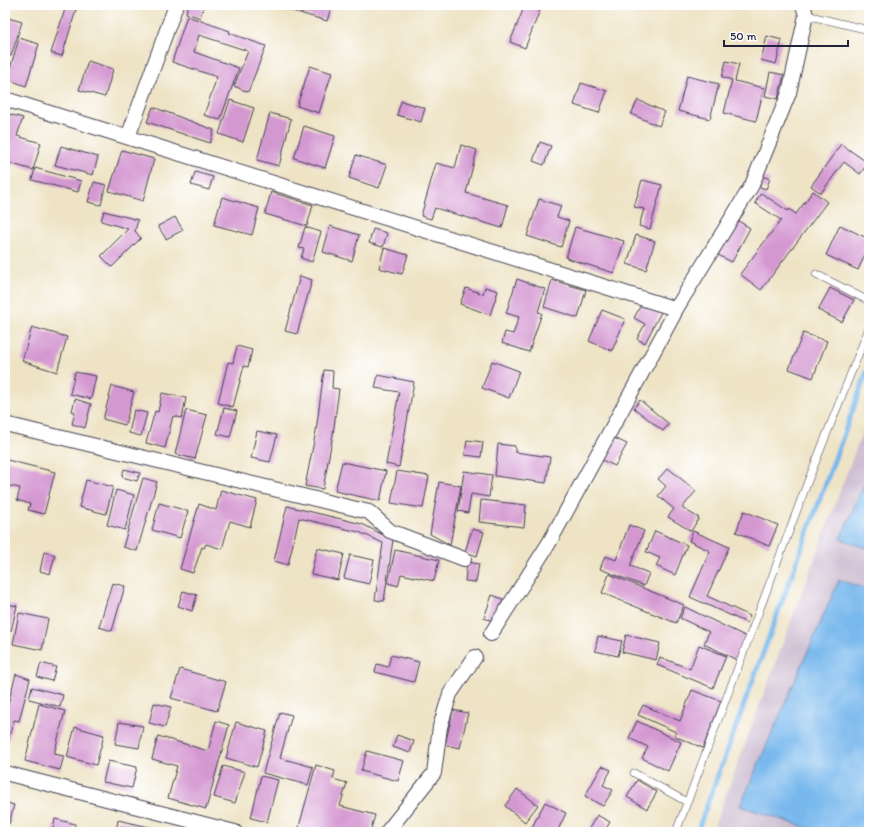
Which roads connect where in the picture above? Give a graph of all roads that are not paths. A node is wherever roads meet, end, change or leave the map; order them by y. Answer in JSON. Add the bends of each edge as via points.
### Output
{"nodes":[{"id":1,"x":176,"y":5,"type":"edge"},
{"id":2,"x":804,"y":10,"type":"edge"},
{"id":3,"x":869,"y":30,"type":"edge"},
{"id":4,"x":5,"y":99,"type":"edge"},
{"id":5,"x":128,"y":137,"type":"junction"},
{"id":6,"x":816,"y":274,"type":"dead end"},
{"id":7,"x":869,"y":301,"type":"edge"},
{"id":8,"x":676,"y":309,"type":"junction"},
{"id":9,"x":869,"y":328,"type":"edge"},
{"id":10,"x":5,"y":424,"type":"edge"},
{"id":11,"x":464,"y":558,"type":"dead end"},
{"id":12,"x":491,"y":634,"type":"dead end"},
{"id":13,"x":475,"y":657,"type":"dead end"},
{"id":14,"x":5,"y":773,"type":"edge"},
{"id":15,"x":634,"y":773,"type":"dead end"},
{"id":16,"x":688,"y":802,"type":"junction"},
{"id":17,"x":235,"y":832,"type":"edge"},
{"id":18,"x":387,"y":832,"type":"edge"},
{"id":19,"x":676,"y":832,"type":"edge"}],
"edges":[{"from":1,"to":5,"type":"street"},
{"from":2,"to":3,"type":"lane"},
{"from":2,"to":8,"type":"street","via":[[789,93],[752,186]]},
{"from":4,"to":5,"type":"street"},
{"from":5,"to":8,"type":"street"},
{"from":6,"to":7,"type":"lane"},
{"from":8,"to":12,"type":"street","via":[[549,544]]},
{"from":9,"to":16,"type":"lane","via":[[808,481]]},
{"from":10,"to":11,"type":"street","via":[[369,512],[390,531]]},
{"from":13,"to":18,"type":"street","via":[[450,694],[440,727],[434,773]]},
{"from":14,"to":17,"type":"street"},
{"from":15,"to":16,"type":"lane"},
{"from":16,"to":19,"type":"lane"}]}
